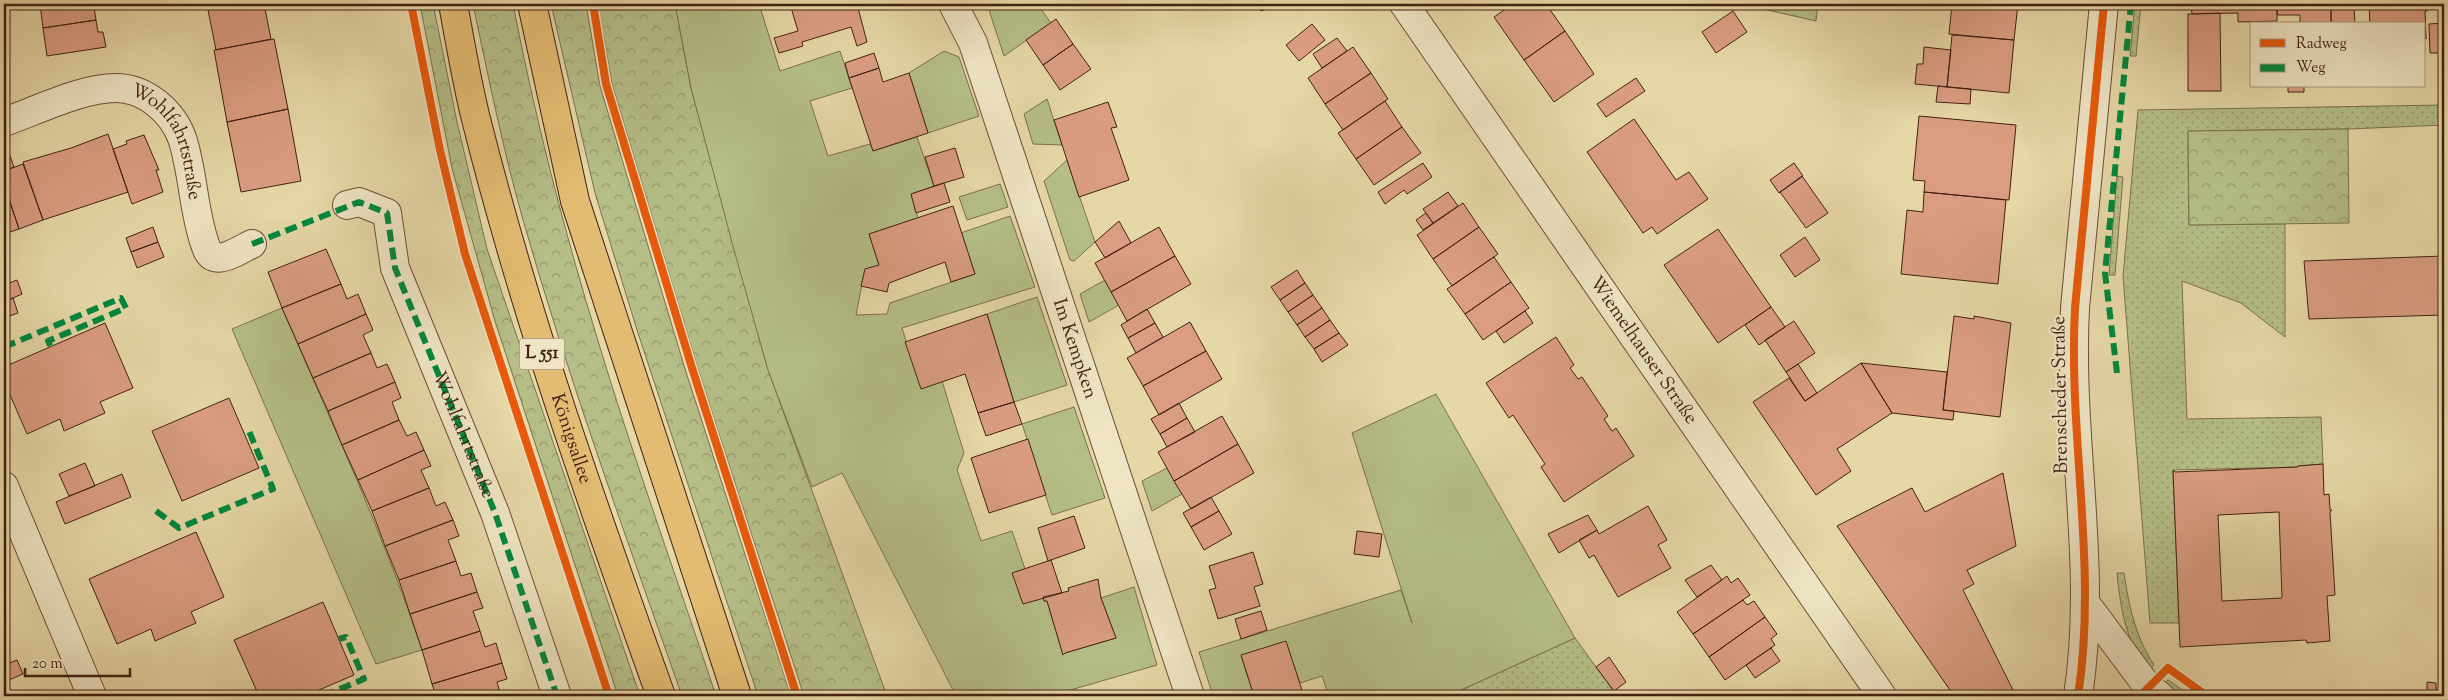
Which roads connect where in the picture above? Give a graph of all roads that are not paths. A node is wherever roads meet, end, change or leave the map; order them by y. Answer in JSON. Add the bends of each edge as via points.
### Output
{"nodes":[{"id":1,"x":453,"y":4,"type":"edge"},
{"id":2,"x":532,"y":4,"type":"edge"},
{"id":3,"x":953,"y":4,"type":"edge"},
{"id":4,"x":1404,"y":4,"type":"edge"},
{"id":5,"x":2104,"y":4,"type":"edge"},
{"id":6,"x":4,"y":122,"type":"edge"},
{"id":7,"x":347,"y":205,"type":"dead end"},
{"id":8,"x":252,"y":244,"type":"dead end"},
{"id":9,"x":4,"y":486,"type":"edge"},
{"id":10,"x":2086,"y":604,"type":"junction"},
{"id":11,"x":92,"y":696,"type":"edge"},
{"id":12,"x":557,"y":696,"type":"edge"},
{"id":13,"x":660,"y":696,"type":"edge"},
{"id":14,"x":737,"y":696,"type":"edge"},
{"id":15,"x":1190,"y":696,"type":"edge"},
{"id":16,"x":1882,"y":696,"type":"edge"},
{"id":17,"x":2078,"y":696,"type":"edge"},
{"id":18,"x":2160,"y":696,"type":"edge"}],
"edges":[{"from":1,"to":13,"type":"main road","name":"Königsallee","number":"L 551","via":[[474,113],[543,357]]},
{"from":2,"to":14,"type":"main road","via":[[575,201]]},
{"from":3,"to":15,"type":"street","name":"Im Kempken","via":[[974,43]]},
{"from":4,"to":16,"type":"street","name":"Wiemelhauser Straße"},
{"from":5,"to":10,"type":"street","name":"Brenscheder Straße","via":[[2072,357]]},
{"from":6,"to":8,"type":"street","name":"Wohlfahrtstraße","via":[[83,94],[116,88],[146,95],[168,113],[182,137],[200,230],[208,252],[221,258]]},
{"from":7,"to":12,"type":"street","name":"Wohlfahrtstraße","via":[[359,202],[386,213],[395,268],[495,513]]},
{"from":9,"to":11,"type":"street"},
{"from":10,"to":17,"type":"street","name":"Brenscheder Straße","via":[[2083,668]]},
{"from":10,"to":18,"type":"street","via":[[2148,688]]}]}
